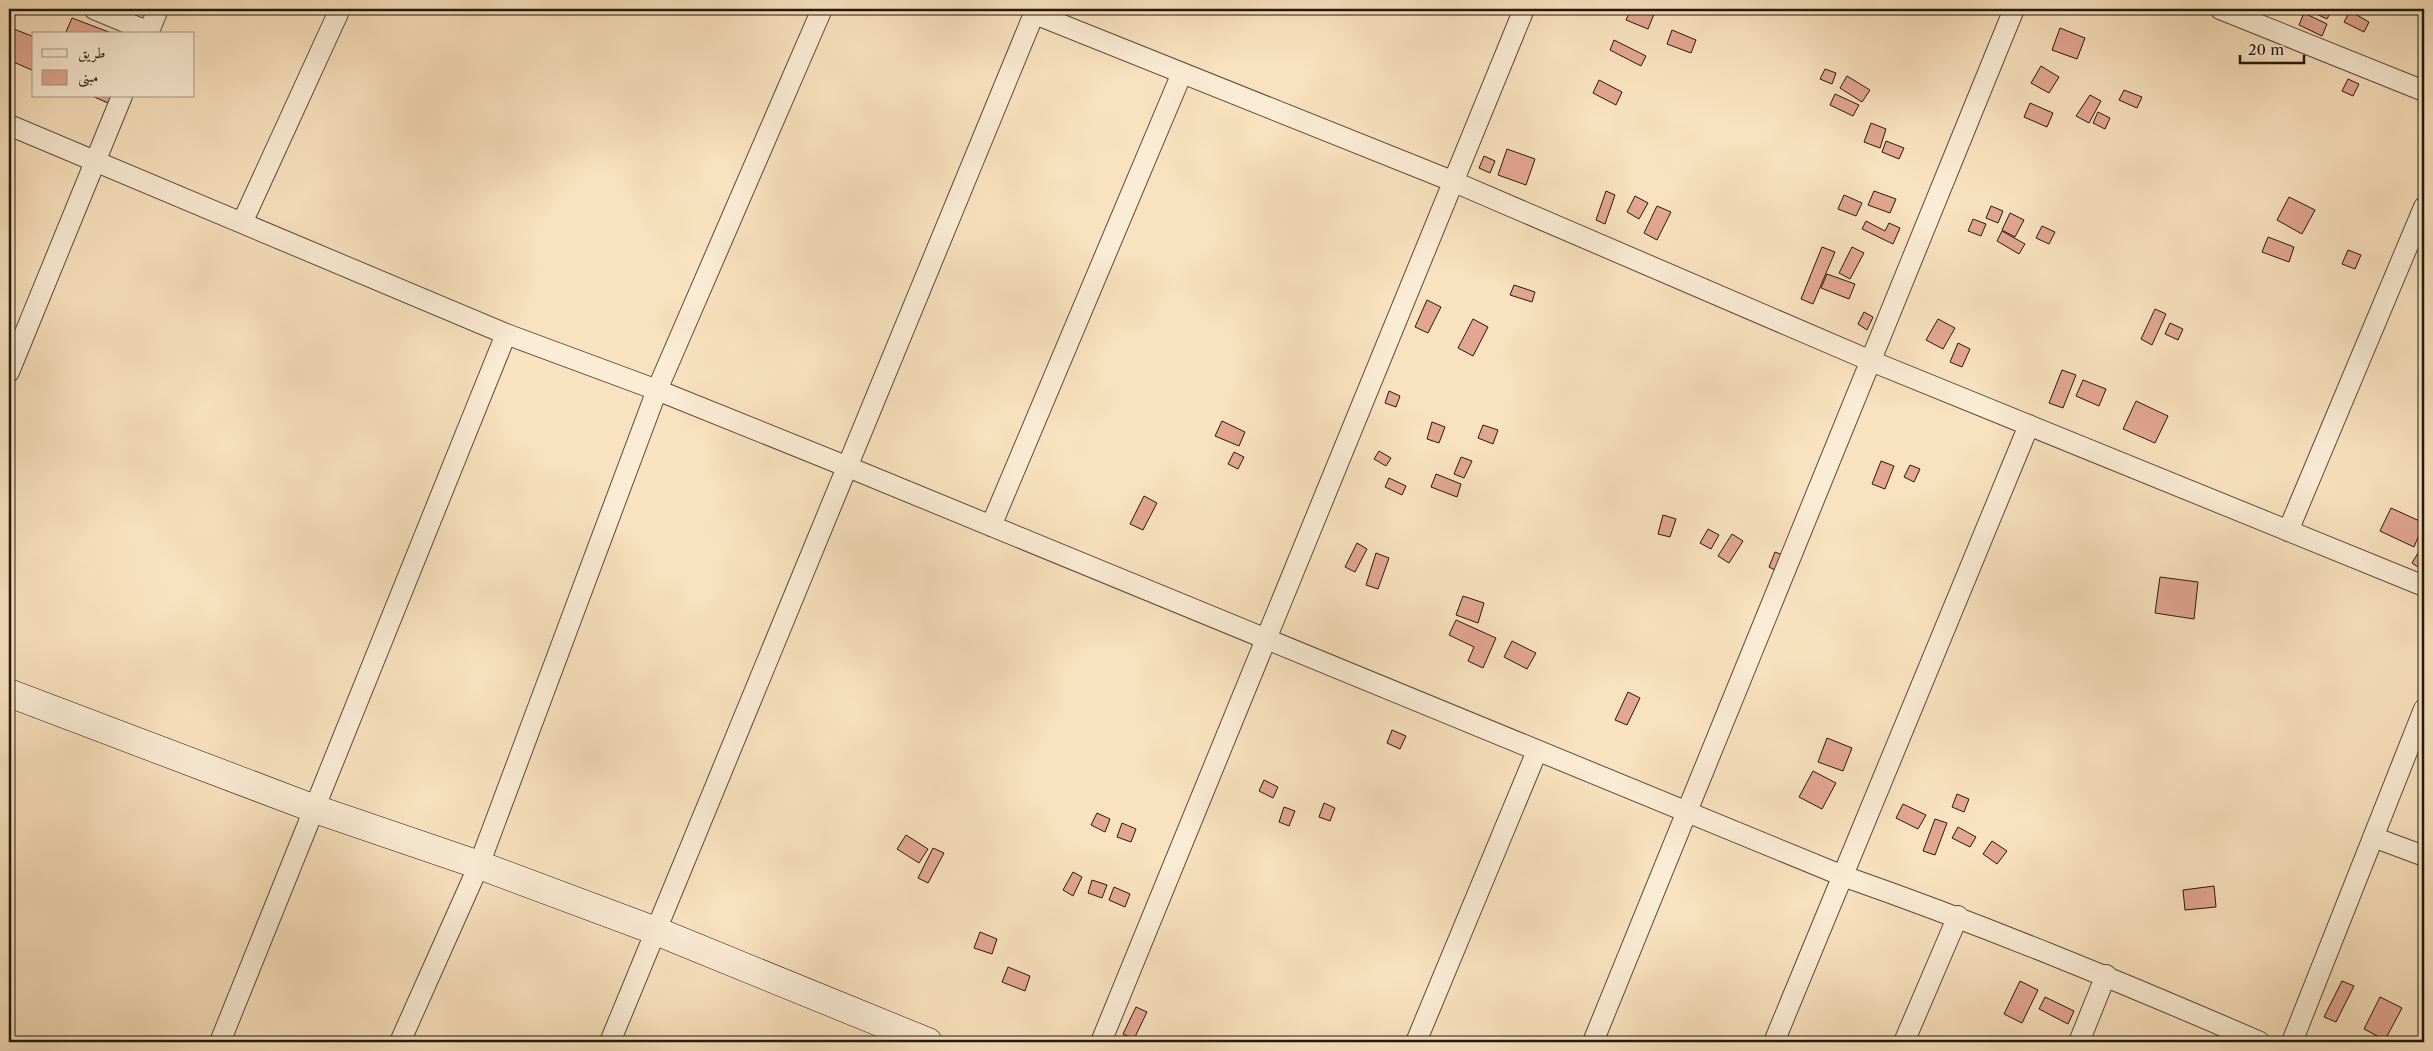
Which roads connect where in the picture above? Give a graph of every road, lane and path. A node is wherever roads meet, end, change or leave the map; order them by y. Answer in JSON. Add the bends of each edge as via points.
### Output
{"nodes":[{"id":1,"x":94,"y":9,"type":"edge"},
{"id":2,"x":158,"y":9,"type":"edge"},
{"id":3,"x":340,"y":9,"type":"edge"},
{"id":4,"x":822,"y":9,"type":"edge"},
{"id":5,"x":1524,"y":9,"type":"edge"},
{"id":6,"x":2014,"y":9,"type":"edge"},
{"id":7,"x":2220,"y":9,"type":"edge"},
{"id":8,"x":1035,"y":11,"type":"edge"},
{"id":9,"x":146,"y":32,"type":"edge"},
{"id":10,"x":148,"y":32,"type":"edge"},
{"id":11,"x":1182,"y":73,"type":"junction"},
{"id":12,"x":2424,"y":91,"type":"edge"},
{"id":13,"x":121,"y":98,"type":"edge"},
{"id":14,"x":9,"y":125,"type":"edge"},
{"id":15,"x":96,"y":161,"type":"junction"},
{"id":16,"x":1452,"y":181,"type":"junction"},
{"id":17,"x":2424,"y":207,"type":"edge"},
{"id":18,"x":242,"y":223,"type":"junction"},
{"id":19,"x":506,"y":334,"type":"junction"},
{"id":20,"x":1871,"y":360,"type":"junction"},
{"id":21,"x":9,"y":372,"type":"edge"},
{"id":22,"x":657,"y":390,"type":"junction"},
{"id":23,"x":2029,"y":425,"type":"junction"},
{"id":24,"x":848,"y":467,"type":"junction"},
{"id":25,"x":991,"y":526,"type":"junction"},
{"id":26,"x":2288,"y":530,"type":"junction"},
{"id":27,"x":2424,"y":586,"type":"edge"},
{"id":28,"x":1268,"y":640,"type":"junction"},
{"id":29,"x":9,"y":693,"type":"edge"},
{"id":30,"x":2424,"y":709,"type":"edge"},
{"id":31,"x":1537,"y":751,"type":"junction"},
{"id":32,"x":315,"y":809,"type":"junction"},
{"id":33,"x":1687,"y":812,"type":"junction"},
{"id":34,"x":2373,"y":837,"type":"junction"},
{"id":35,"x":2424,"y":856,"type":"edge"},
{"id":36,"x":479,"y":865,"type":"junction"},
{"id":37,"x":1843,"y":876,"type":"junction"},
{"id":38,"x":1958,"y":916,"type":"junction"},
{"id":39,"x":656,"y":931,"type":"junction"},
{"id":40,"x":2106,"y":975,"type":"junction"},
{"id":41,"x":922,"y":1041,"type":"edge"},
{"id":42,"x":220,"y":1042,"type":"edge"},
{"id":43,"x":400,"y":1042,"type":"edge"},
{"id":44,"x":610,"y":1042,"type":"edge"},
{"id":45,"x":1101,"y":1042,"type":"edge"},
{"id":46,"x":1416,"y":1042,"type":"edge"},
{"id":47,"x":1593,"y":1042,"type":"edge"},
{"id":48,"x":1774,"y":1042,"type":"edge"},
{"id":49,"x":1904,"y":1042,"type":"edge"},
{"id":50,"x":2079,"y":1042,"type":"edge"},
{"id":51,"x":2260,"y":1042,"type":"edge"},
{"id":52,"x":2292,"y":1042,"type":"edge"}],
"edges":[{"from":1,"to":9,"type":"street"},
{"from":2,"to":10,"type":"street"},
{"from":3,"to":18,"type":"street"},
{"from":4,"to":22,"type":"street"},
{"from":5,"to":16,"type":"street"},
{"from":6,"to":20,"type":"street"},
{"from":7,"to":12,"type":"street"},
{"from":8,"to":11,"type":"street"},
{"from":8,"to":24,"type":"street"},
{"from":11,"to":16,"type":"street"},
{"from":11,"to":25,"type":"street"},
{"from":13,"to":15,"type":"street"},
{"from":14,"to":15,"type":"street"},
{"from":15,"to":18,"type":"street"},
{"from":15,"to":21,"type":"street"},
{"from":16,"to":20,"type":"street"},
{"from":16,"to":28,"type":"street"},
{"from":17,"to":26,"type":"street"},
{"from":18,"to":19,"type":"street"},
{"from":19,"to":22,"type":"street"},
{"from":19,"to":32,"type":"street"},
{"from":20,"to":23,"type":"street"},
{"from":20,"to":33,"type":"street"},
{"from":22,"to":24,"type":"street"},
{"from":22,"to":36,"type":"street"},
{"from":23,"to":26,"type":"street"},
{"from":23,"to":37,"type":"street"},
{"from":24,"to":25,"type":"street"},
{"from":24,"to":39,"type":"street"},
{"from":25,"to":28,"type":"street"},
{"from":26,"to":27,"type":"street"},
{"from":28,"to":31,"type":"street"},
{"from":28,"to":45,"type":"street"},
{"from":29,"to":32,"type":"street"},
{"from":30,"to":34,"type":"street"},
{"from":31,"to":33,"type":"street"},
{"from":31,"to":46,"type":"street"},
{"from":32,"to":36,"type":"street"},
{"from":32,"to":42,"type":"street"},
{"from":33,"to":37,"type":"street"},
{"from":33,"to":47,"type":"street"},
{"from":34,"to":35,"type":"street"},
{"from":34,"to":52,"type":"street"},
{"from":36,"to":39,"type":"street"},
{"from":36,"to":43,"type":"street"},
{"from":37,"to":38,"type":"street"},
{"from":37,"to":48,"type":"street"},
{"from":38,"to":40,"type":"street"},
{"from":38,"to":49,"type":"street"},
{"from":39,"to":41,"type":"street"},
{"from":39,"to":44,"type":"street"},
{"from":40,"to":50,"type":"street"},
{"from":40,"to":51,"type":"street"}]}
